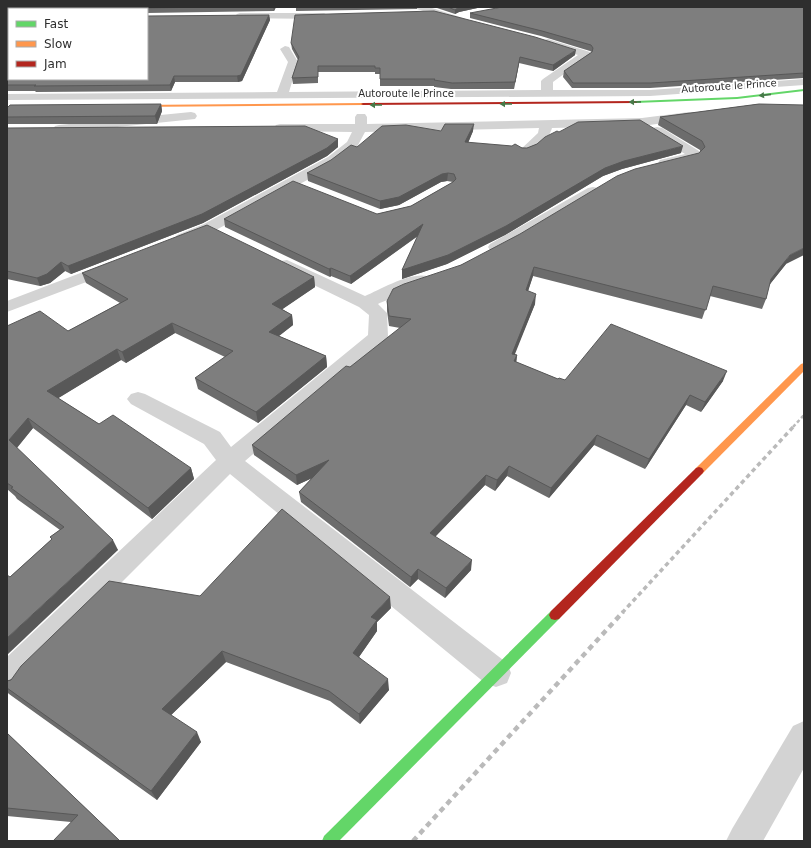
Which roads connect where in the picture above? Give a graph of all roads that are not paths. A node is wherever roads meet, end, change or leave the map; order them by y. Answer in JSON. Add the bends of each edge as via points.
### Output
{"nodes":[{"id":1,"x":420,"y":7,"type":"edge"},
{"id":2,"x":434,"y":12,"type":"junction"},
{"id":3,"x":411,"y":13,"type":"edge"},
{"id":4,"x":233,"y":16,"type":"edge"},
{"id":5,"x":334,"y":16,"type":"edge"},
{"id":6,"x":468,"y":18,"type":"edge"},
{"id":7,"x":538,"y":38,"type":"edge"},
{"id":8,"x":285,"y":49,"type":"dead end"},
{"id":9,"x":804,"y":82,"type":"edge"},
{"id":10,"x":84,"y":85,"type":"edge"},
{"id":11,"x":804,"y":90,"type":"edge"},
{"id":12,"x":547,"y":93,"type":"junction"},
{"id":13,"x":282,"y":95,"type":"junction"},
{"id":14,"x":7,"y":97,"type":"edge"},
{"id":15,"x":76,"y":97,"type":"junction"},
{"id":16,"x":126,"y":106,"type":"edge"},
{"id":17,"x":754,"y":107,"type":"edge"},
{"id":18,"x":724,"y":111,"type":"edge"},
{"id":19,"x":701,"y":112,"type":"joint"},
{"id":20,"x":582,"y":114,"type":"dead end"},
{"id":21,"x":195,"y":116,"type":"joint"},
{"id":22,"x":87,"y":117,"type":"edge"},
{"id":23,"x":361,"y":118,"type":"junction"},
{"id":24,"x":642,"y":122,"type":"junction"},
{"id":25,"x":546,"y":124,"type":"junction"},
{"id":26,"x":186,"y":128,"type":"edge"},
{"id":27,"x":266,"y":128,"type":"edge"},
{"id":28,"x":526,"y":151,"type":"edge"},
{"id":29,"x":648,"y":168,"type":"edge"},
{"id":30,"x":604,"y":184,"type":"edge"},
{"id":31,"x":210,"y":228,"type":"junction"},
{"id":32,"x":232,"y":238,"type":"edge"},
{"id":33,"x":167,"y":245,"type":"edge"},
{"id":34,"x":485,"y":253,"type":"edge"},
{"id":35,"x":267,"y":255,"type":"edge"},
{"id":36,"x":123,"y":262,"type":"edge"},
{"id":37,"x":436,"y":275,"type":"edge"},
{"id":38,"x":365,"y":303,"type":"junction"},
{"id":39,"x":7,"y":307,"type":"edge"},
{"id":40,"x":804,"y":366,"type":"edge"},
{"id":41,"x":138,"y":399,"type":"dead end"},
{"id":42,"x":229,"y":461,"type":"junction"},
{"id":43,"x":496,"y":673,"type":"junction"},
{"id":44,"x":7,"y":679,"type":"edge"},
{"id":45,"x":804,"y":737,"type":"edge"},
{"id":46,"x":329,"y":841,"type":"edge"},
{"id":47,"x":744,"y":841,"type":"edge"}],
"edges":[{"from":1,"to":2,"type":"street"},
{"from":2,"to":3,"type":"street"},
{"from":2,"to":6,"type":"street","via":[[453,18]]},
{"from":4,"to":5,"type":"street"},
{"from":7,"to":12,"type":"street","via":[[586,54],[547,81]]},
{"from":8,"to":13,"type":"street","via":[[293,62]]},
{"from":9,"to":12,"type":"street","via":[[650,93]]},
{"from":10,"to":15,"type":"street"},
{"from":11,"to":16,"type":"main road","name":"Autoroute le Prince","one_way":true,"via":[[737,98],[645,102]]},
{"from":12,"to":13,"type":"street"},
{"from":13,"to":15,"type":"street"},
{"from":14,"to":15,"type":"street"},
{"from":17,"to":18,"type":"street"},
{"from":19,"to":20,"type":"main road","name":"Autoroute le Prince"},
{"from":19,"to":24,"type":"street"},
{"from":21,"to":22,"type":"main road"},
{"from":21,"to":26,"type":"street","via":[[53,129]]},
{"from":23,"to":25,"type":"street"},
{"from":23,"to":27,"type":"street"},
{"from":23,"to":31,"type":"street","via":[[352,144],[300,185]]},
{"from":24,"to":25,"type":"street"},
{"from":24,"to":29,"type":"street","via":[[694,154]]},
{"from":25,"to":28,"type":"street","via":[[544,134]]},
{"from":30,"to":34,"type":"street"},
{"from":31,"to":32,"type":"street"},
{"from":31,"to":33,"type":"street"},
{"from":35,"to":38,"type":"street"},
{"from":36,"to":39,"type":"street"},
{"from":37,"to":38,"type":"street","via":[[396,288]]},
{"from":38,"to":42,"type":"street","via":[[378,313],[378,337]]},
{"from":40,"to":43,"type":"main road"},
{"from":41,"to":42,"type":"street","via":[[212,438]]},
{"from":42,"to":43,"type":"street"},
{"from":42,"to":44,"type":"street"},
{"from":43,"to":46,"type":"main road"},
{"from":45,"to":47,"type":"street"}]}
